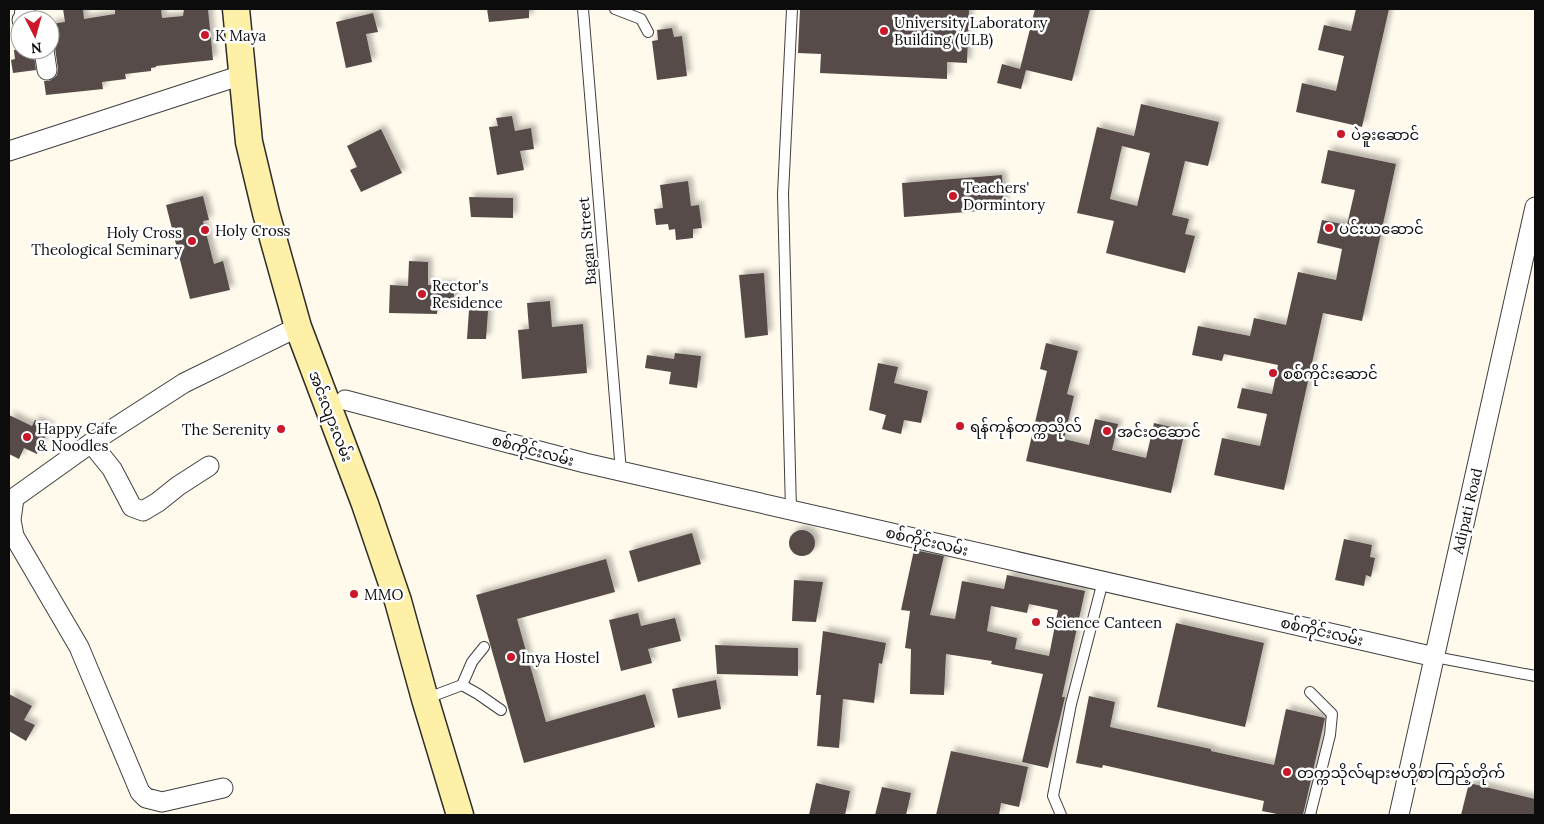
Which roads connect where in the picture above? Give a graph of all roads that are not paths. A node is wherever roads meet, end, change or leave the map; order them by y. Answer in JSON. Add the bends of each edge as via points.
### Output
{"nodes":[{"id":1,"x":236,"y":9,"type":"edge"},
{"id":2,"x":583,"y":9,"type":"edge"},
{"id":3,"x":615,"y":9,"type":"edge"},
{"id":4,"x":792,"y":9,"type":"edge"},
{"id":5,"x":648,"y":32,"type":"dead end"},
{"id":6,"x":46,"y":60,"type":"edge"},
{"id":7,"x":47,"y":70,"type":"dead end"},
{"id":8,"x":242,"y":75,"type":"junction"},
{"id":9,"x":9,"y":151,"type":"edge"},
{"id":10,"x":1535,"y":207,"type":"edge"},
{"id":11,"x":298,"y":327,"type":"junction"},
{"id":12,"x":334,"y":396,"type":"junction"},
{"id":13,"x":91,"y":443,"type":"junction"},
{"id":14,"x":209,"y":466,"type":"dead end"},
{"id":15,"x":621,"y":472,"type":"junction"},
{"id":16,"x":12,"y":496,"type":"edge"},
{"id":17,"x":791,"y":510,"type":"junction"},
{"id":18,"x":1103,"y":581,"type":"junction"},
{"id":19,"x":484,"y":647,"type":"dead end"},
{"id":20,"x":1435,"y":657,"type":"junction"},
{"id":21,"x":1535,"y":676,"type":"edge"},
{"id":22,"x":462,"y":685,"type":"junction"},
{"id":23,"x":1310,"y":692,"type":"dead end"},
{"id":24,"x":424,"y":699,"type":"junction"},
{"id":25,"x":501,"y":710,"type":"dead end"},
{"id":26,"x":223,"y":788,"type":"dead end"},
{"id":27,"x":460,"y":815,"type":"edge"},
{"id":28,"x":1060,"y":815,"type":"edge"},
{"id":29,"x":1310,"y":815,"type":"edge"},
{"id":30,"x":1399,"y":815,"type":"edge"}],
"edges":[{"from":1,"to":8,"type":"main road","name":"အင်းလျားလမ်း"},
{"from":2,"to":15,"type":"lane","name":"Bagan Street"},
{"from":3,"to":5,"type":"lane","via":[[641,19]]},
{"from":4,"to":17,"type":"lane","via":[[783,194]]},
{"from":6,"to":7,"type":"street"},
{"from":8,"to":9,"type":"street"},
{"from":8,"to":11,"type":"main road","name":"အင်းလျားလမ်း","via":[[250,142]]},
{"from":10,"to":20,"type":"street","name":"Adipati Road"},
{"from":11,"to":12,"type":"main road","name":"အင်းလျားလမ်း"},
{"from":11,"to":13,"type":"street","via":[[184,383]]},
{"from":12,"to":15,"type":"street","name":"စစ်ကိုင်းလမ်း"},
{"from":12,"to":24,"type":"main road","name":"အင်းလျားလမ်း","via":[[365,504],[398,601]]},
{"from":13,"to":14,"type":"street","via":[[112,469],[132,507],[143,511]]},
{"from":13,"to":16,"type":"street"},
{"from":15,"to":17,"type":"street","name":"စစ်ကိုင်းလမ်း"},
{"from":16,"to":26,"type":"street","via":[[14,536],[79,647],[140,792],[146,798],[162,802]]},
{"from":17,"to":18,"type":"street","name":"စစ်ကိုင်းလမ်း"},
{"from":18,"to":20,"type":"street","name":"စစ်ကိုင်းလမ်း"},
{"from":18,"to":28,"type":"lane","via":[[1071,704],[1053,796]]},
{"from":19,"to":22,"type":"lane","via":[[472,662]]},
{"from":20,"to":21,"type":"lane","name":"စစ်ကိုင်းလမ်း"},
{"from":20,"to":30,"type":"street","name":"Adipati Road"},
{"from":22,"to":24,"type":"lane"},
{"from":22,"to":25,"type":"lane"},
{"from":23,"to":29,"type":"lane","via":[[1332,714]]},
{"from":24,"to":27,"type":"main road","name":"အင်းလျားလမ်း"}]}
